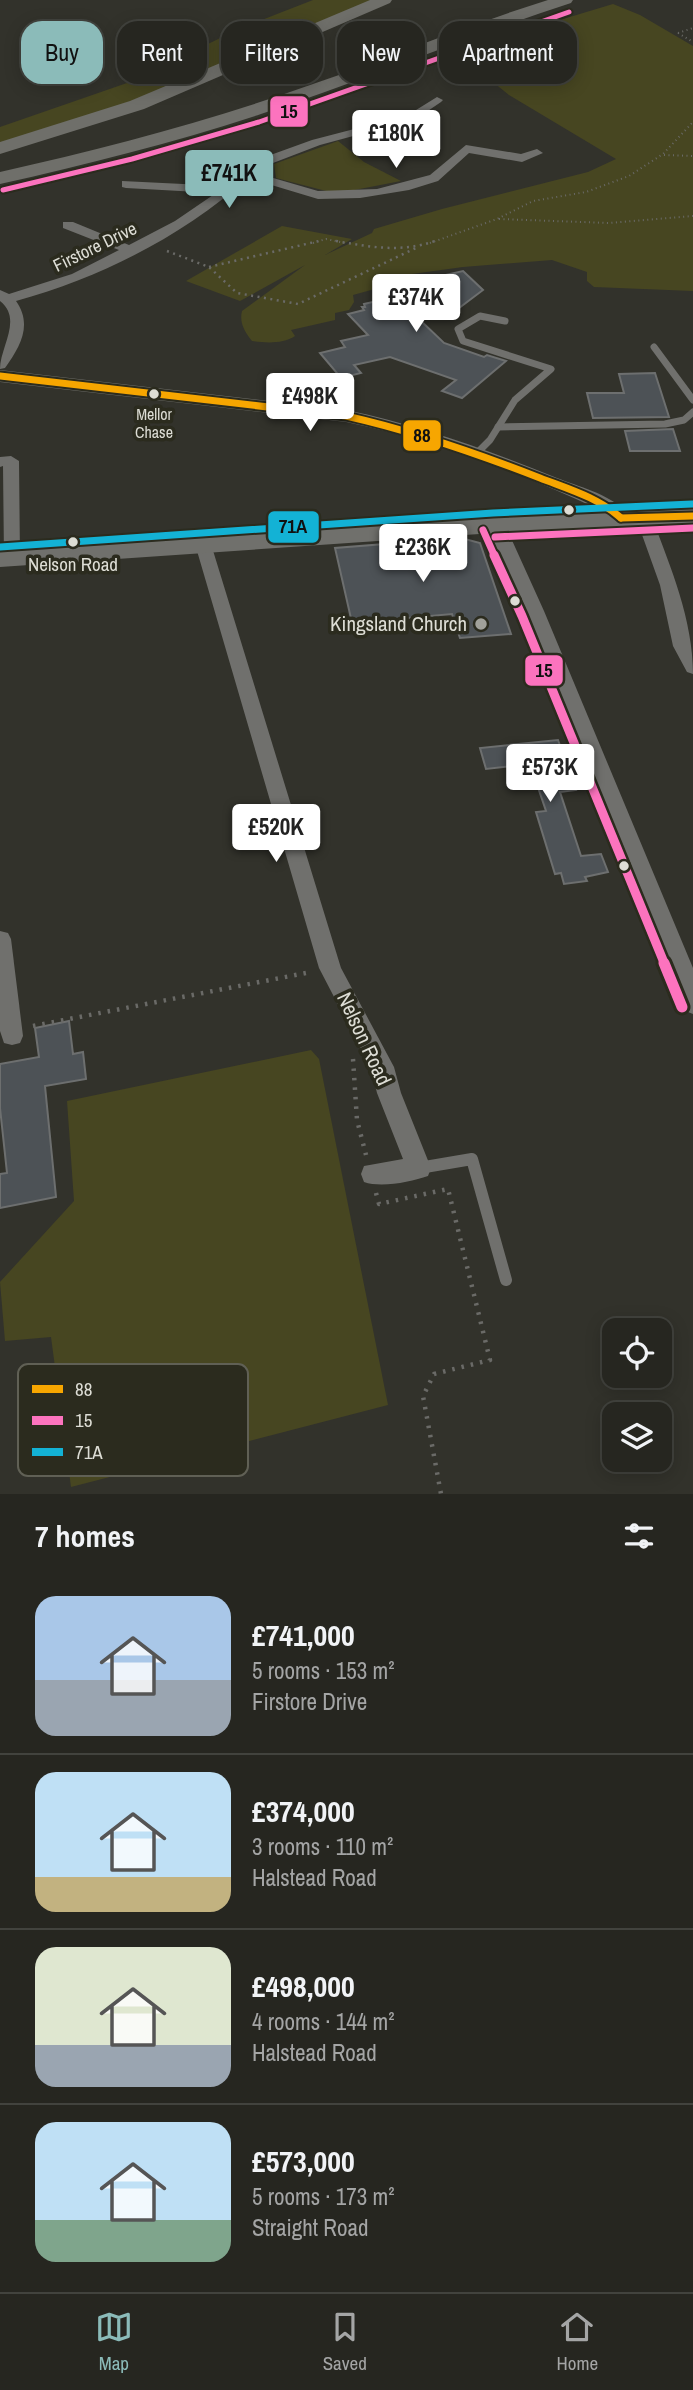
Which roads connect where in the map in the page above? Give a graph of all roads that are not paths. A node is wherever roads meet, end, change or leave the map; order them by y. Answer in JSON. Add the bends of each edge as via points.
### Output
{"nodes":[{"id":1,"x":384,"y":0,"type":"edge"},
{"id":2,"x":514,"y":0,"type":"edge"},
{"id":3,"x":544,"y":0,"type":"edge"},
{"id":4,"x":565,"y":0,"type":"edge"},
{"id":5,"x":494,"y":21,"type":"edge"},
{"id":6,"x":498,"y":21,"type":"edge"},
{"id":7,"x":439,"y":42,"type":"edge"},
{"id":8,"x":437,"y":100,"type":"dead end"},
{"id":9,"x":0,"y":148,"type":"edge"},
{"id":10,"x":537,"y":153,"type":"dead end"},
{"id":11,"x":0,"y":165,"type":"edge"},
{"id":12,"x":246,"y":174,"type":"junction"},
{"id":13,"x":0,"y":178,"type":"edge"},
{"id":14,"x":126,"y":184,"type":"dead end"},
{"id":15,"x":226,"y":190,"type":"junction"},
{"id":16,"x":68,"y":225,"type":"dead end"},
{"id":17,"x":130,"y":250,"type":"junction"},
{"id":18,"x":4,"y":296,"type":"edge"},
{"id":19,"x":505,"y":321,"type":"dead end"},
{"id":20,"x":654,"y":347,"type":"dead end"},
{"id":21,"x":0,"y":365,"type":"edge"},
{"id":22,"x":0,"y":376,"type":"edge"},
{"id":23,"x":693,"y":400,"type":"edge"},
{"id":24,"x":693,"y":412,"type":"edge"},
{"id":25,"x":498,"y":427,"type":"junction"},
{"id":26,"x":476,"y":454,"type":"junction"},
{"id":27,"x":0,"y":462,"type":"edge"},
{"id":28,"x":693,"y":516,"type":"edge"},
{"id":29,"x":632,"y":518,"type":"junction"},
{"id":30,"x":494,"y":525,"type":"junction"},
{"id":31,"x":203,"y":544,"type":"junction"},
{"id":32,"x":6,"y":559,"type":"edge"},
{"id":33,"x":693,"y":668,"type":"edge"},
{"id":34,"x":0,"y":939,"type":"edge"},
{"id":35,"x":693,"y":1002,"type":"edge"},
{"id":36,"x":12,"y":1032,"type":"road end"},
{"id":37,"x":419,"y":1168,"type":"junction"},
{"id":38,"x":373,"y":1174,"type":"road end"},
{"id":39,"x":506,"y":1280,"type":"dead end"}],
"edges":[{"from":1,"to":9,"type":"highway","via":[[137,105]]},
{"from":2,"to":11,"type":"highway","via":[[242,101]]},
{"from":3,"to":5,"type":"highway"},
{"from":4,"to":6,"type":"highway"},
{"from":7,"to":13,"type":"highway","via":[[252,111]]},
{"from":8,"to":12,"type":"street","name":"Firstore Drive","via":[[412,117],[304,146]]},
{"from":10,"to":12,"type":"street","via":[[522,158],[466,149],[434,178],[337,196]]},
{"from":12,"to":15,"type":"street","name":"Firstore Drive"},
{"from":14,"to":15,"type":"street"},
{"from":15,"to":17,"type":"street","name":"Firstore Drive","via":[[202,211]]},
{"from":16,"to":17,"type":"street"},
{"from":17,"to":18,"type":"street","name":"Firstore Drive","via":[[51,287]]},
{"from":18,"to":21,"type":"street","via":[[17,312],[19,325]]},
{"from":19,"to":25,"type":"lane","via":[[475,316],[458,329],[458,335],[463,341],[551,369],[515,400]]},
{"from":20,"to":23,"type":"lane"},
{"from":22,"to":26,"type":"street","via":[[346,416],[418,432]]},
{"from":24,"to":25,"type":"lane","via":[[684,420],[664,424]]},
{"from":25,"to":26,"type":"lane"},
{"from":26,"to":29,"type":"street"},
{"from":27,"to":32,"type":"street","via":[[11,461]]},
{"from":28,"to":29,"type":"main road"},
{"from":29,"to":30,"type":"main road"},
{"from":29,"to":33,"type":"street","via":[[669,585],[682,646]]},
{"from":30,"to":31,"type":"main road"},
{"from":30,"to":35,"type":"street"},
{"from":31,"to":32,"type":"main road"},
{"from":31,"to":37,"type":"street","name":"Nelson Road","via":[[330,968],[382,1067]]},
{"from":34,"to":36,"type":"street"},
{"from":37,"to":38,"type":"street"},
{"from":37,"to":39,"type":"lane","via":[[472,1159]]}]}
